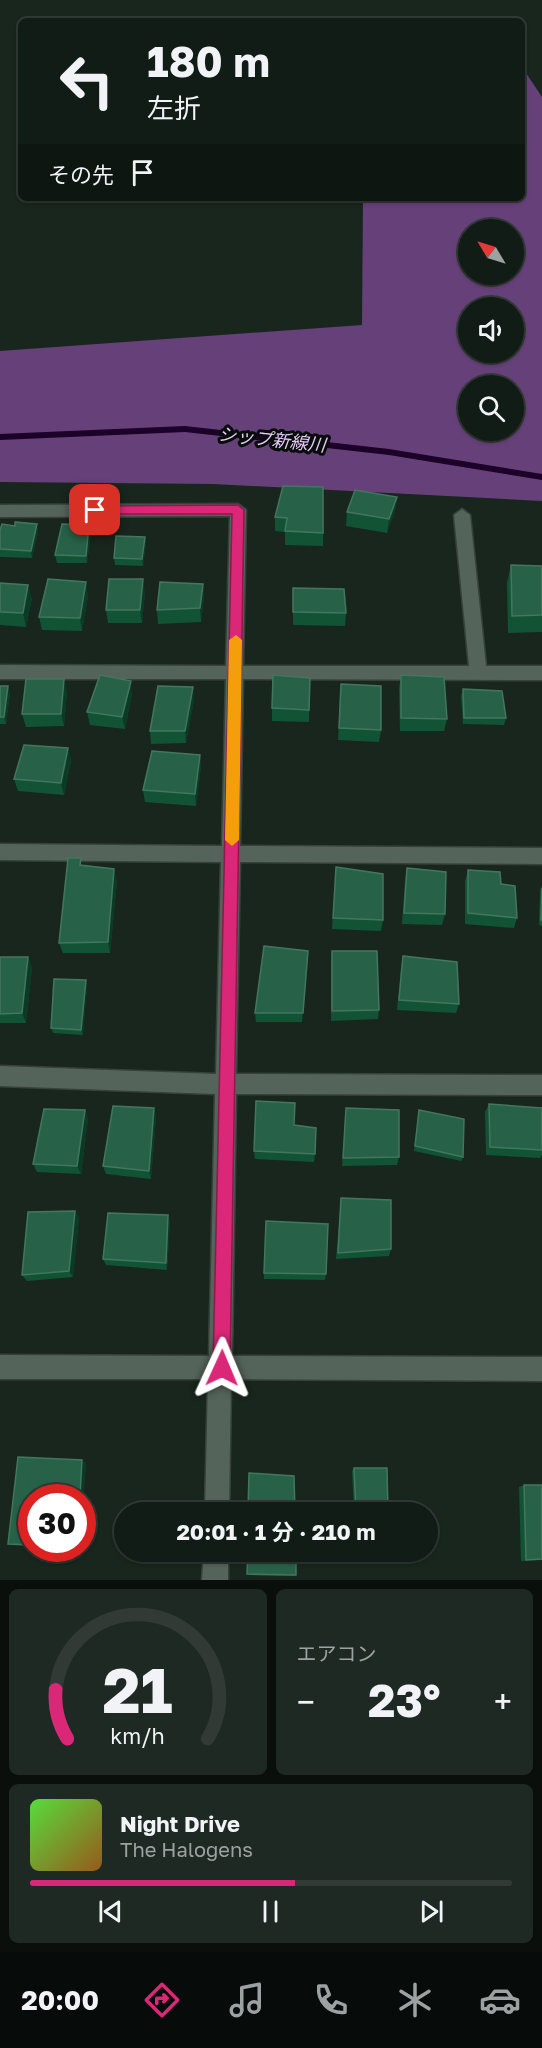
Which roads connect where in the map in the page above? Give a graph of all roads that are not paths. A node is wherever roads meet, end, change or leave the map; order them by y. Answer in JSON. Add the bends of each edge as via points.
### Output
{"nodes":[{"id":1,"x":0,"y":511,"type":"edge"},
{"id":2,"x":462,"y":515,"type":"dead end"},
{"id":3,"x":0,"y":672,"type":"edge"},
{"id":4,"x":235,"y":673,"type":"junction"},
{"id":5,"x":542,"y":673,"type":"edge"},
{"id":6,"x":478,"y":674,"type":"junction"},
{"id":7,"x":0,"y":852,"type":"edge"},
{"id":8,"x":231,"y":855,"type":"junction"},
{"id":9,"x":542,"y":856,"type":"edge"},
{"id":10,"x":0,"y":1076,"type":"edge"},
{"id":11,"x":225,"y":1083,"type":"junction"},
{"id":12,"x":542,"y":1085,"type":"edge"},
{"id":13,"x":0,"y":1367,"type":"edge"},
{"id":14,"x":222,"y":1368,"type":"junction"},
{"id":15,"x":542,"y":1369,"type":"edge"},
{"id":16,"x":218,"y":1502,"type":"edge"},
{"id":17,"x":216,"y":1562,"type":"edge"},
{"id":18,"x":216,"y":1580,"type":"edge"}],
"edges":[{"from":1,"to":4,"type":"street","via":[[238,510]]},
{"from":2,"to":6,"type":"street"},
{"from":3,"to":4,"type":"street"},
{"from":4,"to":6,"type":"street"},
{"from":4,"to":8,"type":"street"},
{"from":5,"to":6,"type":"street"},
{"from":7,"to":8,"type":"street"},
{"from":8,"to":9,"type":"street"},
{"from":8,"to":11,"type":"street"},
{"from":10,"to":11,"type":"street"},
{"from":11,"to":12,"type":"street"},
{"from":11,"to":14,"type":"street"},
{"from":13,"to":14,"type":"street"},
{"from":14,"to":15,"type":"street"},
{"from":14,"to":16,"type":"street"},
{"from":17,"to":18,"type":"street"}]}
